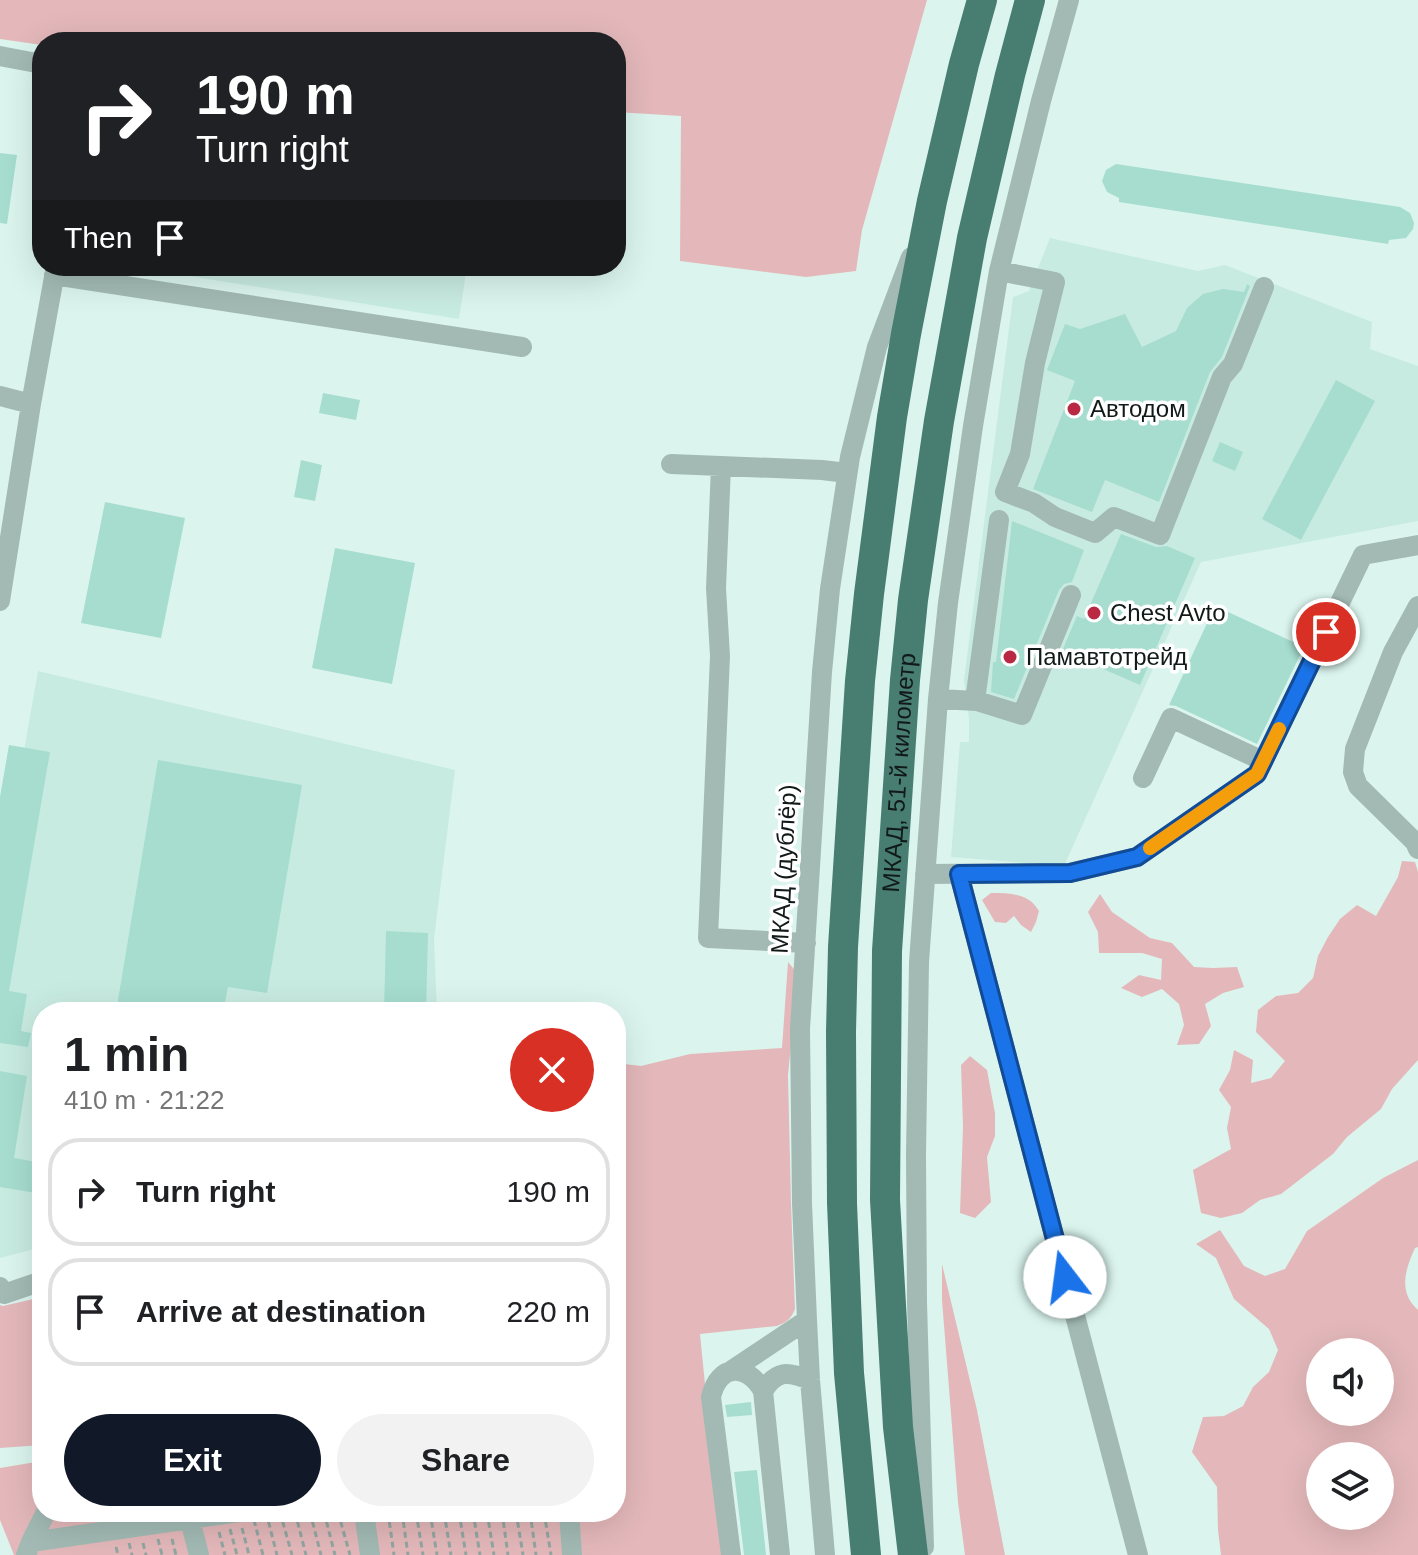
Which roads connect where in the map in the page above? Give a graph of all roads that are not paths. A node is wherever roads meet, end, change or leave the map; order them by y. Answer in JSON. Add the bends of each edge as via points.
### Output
{"nodes":[{"id":1,"x":982,"y":0,"type":"edge"},
{"id":2,"x":1030,"y":0,"type":"edge"},
{"id":3,"x":1069,"y":0,"type":"edge"},
{"id":4,"x":0,"y":56,"type":"edge"},
{"id":5,"x":32,"y":62,"type":"edge"},
{"id":6,"x":932,"y":201,"type":"junction"},
{"id":7,"x":999,"y":271,"type":"junction"},
{"id":8,"x":54,"y":276,"type":"edge"},
{"id":9,"x":86,"y":276,"type":"edge"},
{"id":10,"x":1264,"y":287,"type":"dead end"},
{"id":11,"x":522,"y":347,"type":"dead end"},
{"id":12,"x":0,"y":396,"type":"edge"},
{"id":13,"x":31,"y":404,"type":"junction"},
{"id":14,"x":671,"y":464,"type":"dead end"},
{"id":15,"x":721,"y":466,"type":"junction"},
{"id":16,"x":847,"y":473,"type":"junction"},
{"id":17,"x":999,"y":520,"type":"dead end"},
{"id":18,"x":1418,"y":545,"type":"edge"},
{"id":19,"x":1071,"y":595,"type":"dead end"},
{"id":20,"x":0,"y":601,"type":"edge"},
{"id":21,"x":1418,"y":606,"type":"edge"},
{"id":22,"x":938,"y":699,"type":"junction"},
{"id":23,"x":975,"y":701,"type":"junction"},
{"id":24,"x":1263,"y":761,"type":"junction"},
{"id":25,"x":1143,"y":778,"type":"dead end"},
{"id":26,"x":1418,"y":849,"type":"edge"},
{"id":27,"x":925,"y":874,"type":"junction"},
{"id":28,"x":959,"y":874,"type":"junction"},
{"id":29,"x":806,"y":943,"type":"junction"},
{"id":30,"x":32,"y":1284,"type":"edge"},
{"id":31,"x":0,"y":1287,"type":"edge"},
{"id":32,"x":807,"y":1320,"type":"junction"},
{"id":33,"x":732,"y":1370,"type":"junction"},
{"id":34,"x":810,"y":1380,"type":"junction"},
{"id":35,"x":763,"y":1391,"type":"junction"},
{"id":36,"x":41,"y":1522,"type":"edge"},
{"id":37,"x":156,"y":1522,"type":"edge"},
{"id":38,"x":191,"y":1522,"type":"edge"},
{"id":39,"x":365,"y":1522,"type":"edge"},
{"id":40,"x":570,"y":1522,"type":"edge"},
{"id":41,"x":29,"y":1549,"type":"edge"},
{"id":42,"x":199,"y":1555,"type":"edge"},
{"id":43,"x":370,"y":1555,"type":"edge"},
{"id":44,"x":572,"y":1555,"type":"edge"},
{"id":45,"x":731,"y":1555,"type":"edge"},
{"id":46,"x":780,"y":1555,"type":"edge"},
{"id":47,"x":825,"y":1555,"type":"edge"},
{"id":48,"x":866,"y":1555,"type":"edge"},
{"id":49,"x":913,"y":1555,"type":"edge"},
{"id":50,"x":924,"y":1555,"type":"edge"},
{"id":51,"x":1138,"y":1555,"type":"edge"}],
"edges":[{"from":1,"to":6,"type":"highway","name":"МКАД, 51-й километр"},
{"from":2,"to":49,"type":"highway","name":"МКАД, 51-й километр","via":[[972,238],[939,421],[905,680],[887,951],[885,1200],[898,1427]]},
{"from":3,"to":7,"type":"street"},
{"from":4,"to":5,"type":"street"},
{"from":6,"to":16,"type":"street","name":"МКАД (дублёр)","via":[[877,347]]},
{"from":6,"to":48,"type":"highway","name":"МКАД, 51-й километр","via":[[892,417],[869,594],[843,947],[842,1203],[849,1373]]},
{"from":7,"to":10,"type":"street","via":[[1055,282],[1020,454],[1005,492],[1095,533],[1114,517],[1160,535]]},
{"from":7,"to":22,"type":"street"},
{"from":8,"to":13,"type":"street"},
{"from":9,"to":11,"type":"street"},
{"from":12,"to":13,"type":"street"},
{"from":13,"to":20,"type":"street"},
{"from":14,"to":15,"type":"street"},
{"from":15,"to":16,"type":"street"},
{"from":15,"to":29,"type":"street","via":[[716,588],[720,656],[708,938]]},
{"from":16,"to":29,"type":"street","name":"МКАД (дублёр)","via":[[822,672]]},
{"from":17,"to":23,"type":"street"},
{"from":18,"to":24,"type":"street","via":[[1363,555]]},
{"from":19,"to":23,"type":"street","via":[[1022,715]]},
{"from":21,"to":26,"type":"street","via":[[1393,652],[1355,749],[1353,772],[1358,786]]},
{"from":22,"to":23,"type":"street"},
{"from":22,"to":27,"type":"street"},
{"from":24,"to":25,"type":"street","via":[[1171,718]]},
{"from":24,"to":28,"type":"street","via":[[1257,774],[1137,857],[1070,873]]},
{"from":27,"to":28,"type":"street"},
{"from":27,"to":50,"type":"street","via":[[916,1155]]},
{"from":28,"to":51,"type":"street"},
{"from":29,"to":32,"type":"street","name":"МКАД (дублёр)","via":[[800,1029]]},
{"from":30,"to":31,"type":"street","via":[[4,1294]]},
{"from":32,"to":33,"type":"street"},
{"from":32,"to":34,"type":"street","name":"МКАД (дублёр)"},
{"from":33,"to":35,"type":"street","via":[[747,1373]]},
{"from":33,"to":45,"type":"street","via":[[721,1375],[711,1397]]},
{"from":34,"to":35,"type":"street","via":[[782,1374]]},
{"from":34,"to":47,"type":"street","name":"МКАД (дублёр)"},
{"from":35,"to":46,"type":"street"},
{"from":36,"to":41,"type":"street"},
{"from":37,"to":41,"type":"street"},
{"from":38,"to":42,"type":"street"},
{"from":39,"to":43,"type":"street"},
{"from":40,"to":44,"type":"street"}]}
